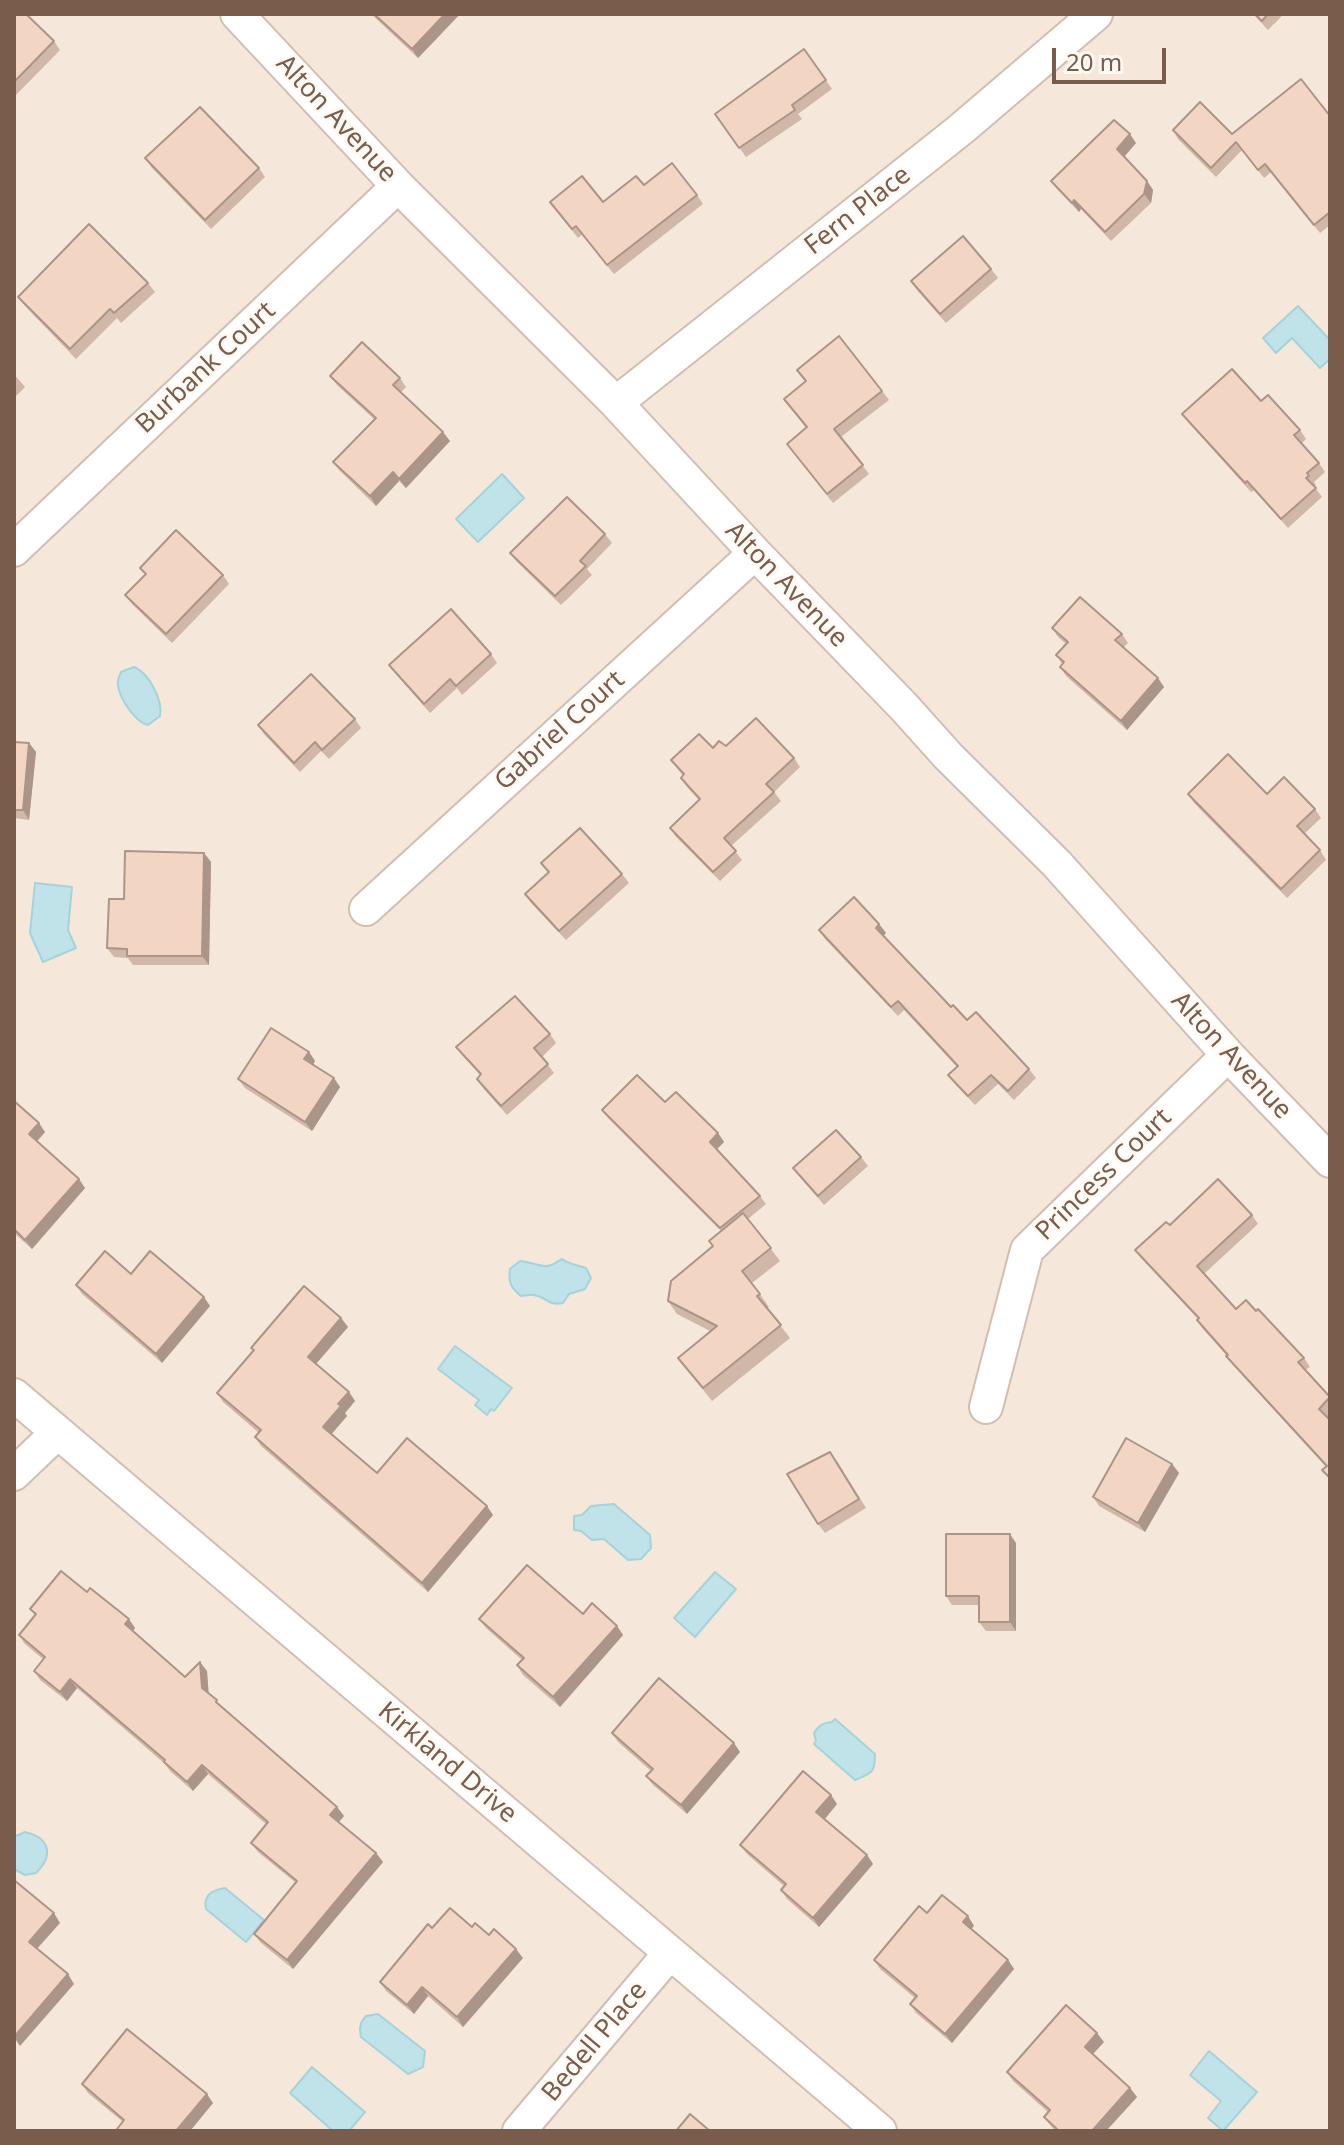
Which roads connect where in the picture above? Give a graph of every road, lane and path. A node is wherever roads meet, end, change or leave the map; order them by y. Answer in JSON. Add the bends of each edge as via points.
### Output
{"nodes":[{"id":1,"x":237,"y":14,"type":"edge"},
{"id":2,"x":1096,"y":14,"type":"edge"},
{"id":3,"x":398,"y":186,"type":"junction"},
{"id":4,"x":616,"y":403,"type":"junction"},
{"id":5,"x":14,"y":550,"type":"edge"},
{"id":6,"x":755,"y":553,"type":"junction"},
{"id":7,"x":366,"y":909,"type":"dead end"},
{"id":8,"x":1228,"y":1055,"type":"junction"},
{"id":9,"x":1330,"y":1161,"type":"edge"},
{"id":10,"x":14,"y":1395,"type":"edge"},
{"id":11,"x":986,"y":1407,"type":"dead end"},
{"id":12,"x":57,"y":1433,"type":"junction"},
{"id":13,"x":14,"y":1474,"type":"edge"},
{"id":14,"x":670,"y":1953,"type":"junction"},
{"id":15,"x":519,"y":2131,"type":"edge"},
{"id":16,"x":880,"y":2131,"type":"edge"}],
"edges":[{"from":1,"to":3,"type":"street","name":"Alton Avenue"},
{"from":2,"to":4,"type":"street","name":"Fern Place","via":[[960,130]]},
{"from":3,"to":4,"type":"street","name":"Alton Avenue"},
{"from":3,"to":5,"type":"street","name":"Burbank Court"},
{"from":4,"to":6,"type":"street","name":"Alton Avenue"},
{"from":6,"to":7,"type":"street","name":"Gabriel Court"},
{"from":6,"to":8,"type":"street","name":"Alton Avenue","via":[[1057,864]]},
{"from":8,"to":9,"type":"street","name":"Alton Avenue"},
{"from":8,"to":11,"type":"street","name":"Princess Court","via":[[1027,1250]]},
{"from":10,"to":12,"type":"street","name":"Kirkland Drive"},
{"from":12,"to":13,"type":"street"},
{"from":12,"to":14,"type":"street","name":"Kirkland Drive"},
{"from":14,"to":15,"type":"street","name":"Bedell Place"},
{"from":14,"to":16,"type":"street","name":"Kirkland Drive"}]}
